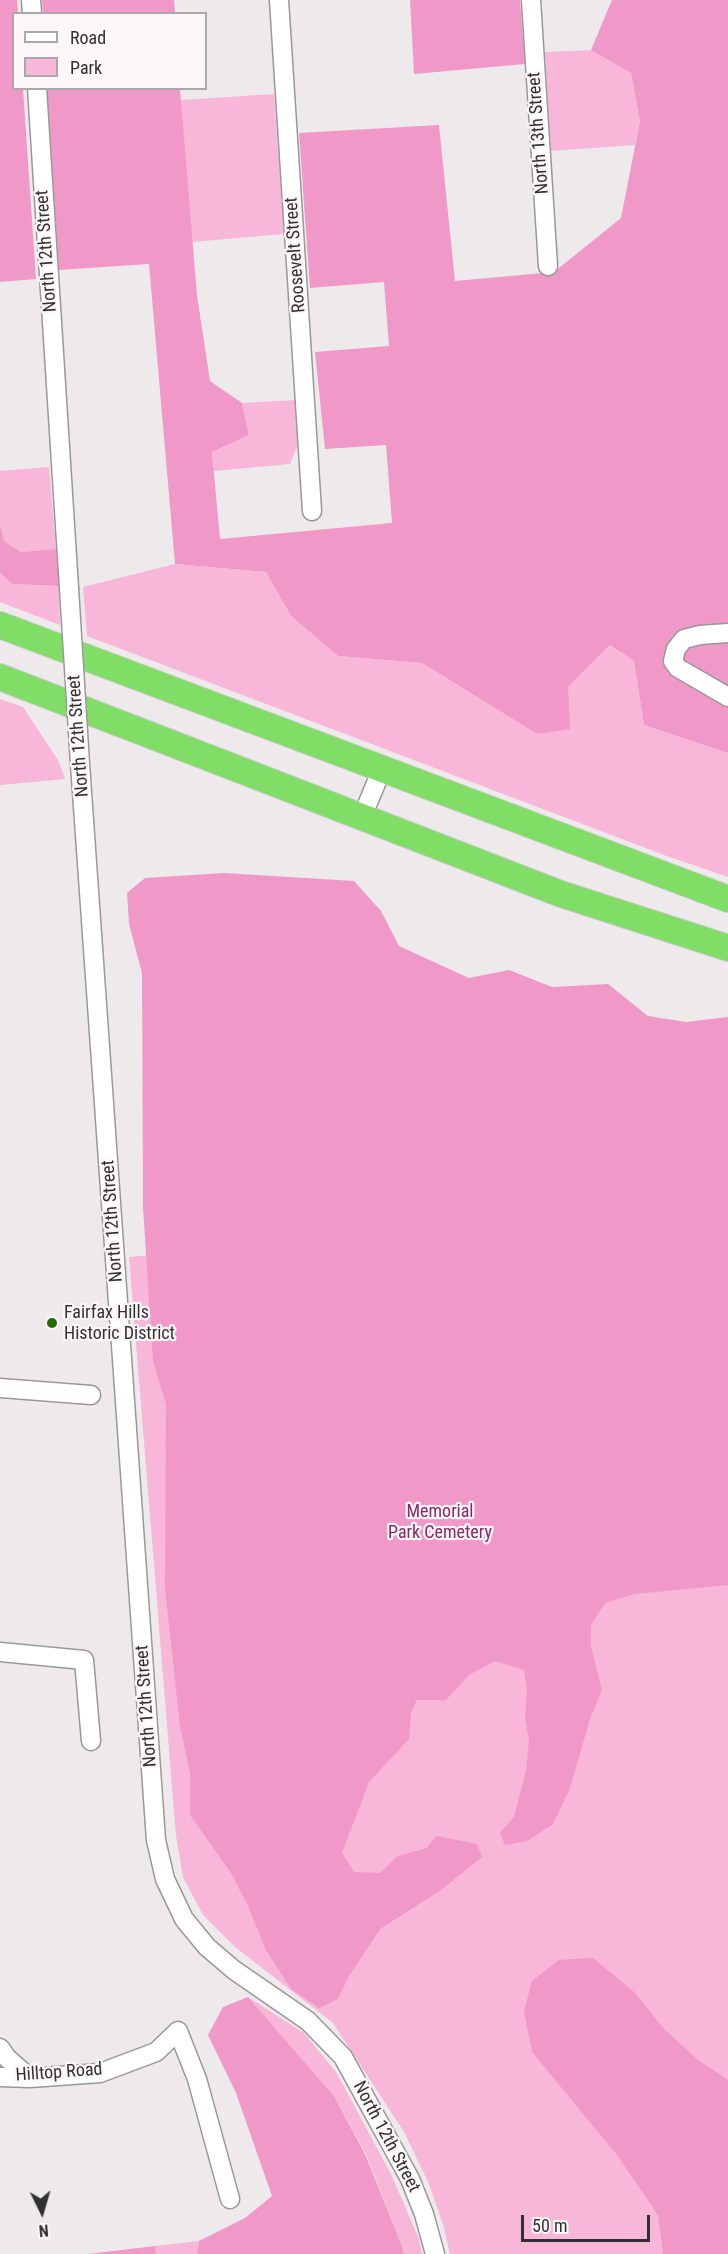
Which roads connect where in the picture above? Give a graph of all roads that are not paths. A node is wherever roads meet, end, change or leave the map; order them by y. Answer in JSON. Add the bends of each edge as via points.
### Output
{"nodes":[{"id":1,"x":279,"y":0,"type":"edge"},
{"id":2,"x":531,"y":0,"type":"edge"},
{"id":3,"x":37,"y":90,"type":"edge"},
{"id":4,"x":548,"y":266,"type":"dead end"},
{"id":5,"x":312,"y":511,"type":"dead end"},
{"id":6,"x":0,"y":625,"type":"edge"},
{"id":7,"x":728,"y":633,"type":"edge"},
{"id":8,"x":0,"y":677,"type":"edge"},
{"id":9,"x":728,"y":696,"type":"edge"},
{"id":10,"x":382,"y":769,"type":"junction"},
{"id":11,"x":362,"y":817,"type":"junction"},
{"id":12,"x":728,"y":899,"type":"edge"},
{"id":13,"x":728,"y":948,"type":"edge"},
{"id":14,"x":0,"y":1388,"type":"edge"},
{"id":15,"x":92,"y":1395,"type":"dead end"},
{"id":16,"x":0,"y":1652,"type":"edge"},
{"id":17,"x":91,"y":1741,"type":"dead end"},
{"id":18,"x":0,"y":2048,"type":"edge"},
{"id":19,"x":1,"y":2077,"type":"edge"},
{"id":20,"x":30,"y":2078,"type":"junction"},
{"id":21,"x":230,"y":2199,"type":"dead end"},
{"id":22,"x":435,"y":2254,"type":"edge"}],
"edges":[{"from":1,"to":5,"type":"street","name":"Roosevelt Street"},
{"from":2,"to":4,"type":"street","name":"North 13th Street"},
{"from":3,"to":22,"type":"street","name":"North 12th Street","bridge":true,"via":[[155,1828],[165,1879],[184,1920],[207,1947],[308,2021],[344,2057],[410,2179]]},
{"from":6,"to":10,"type":"highway"},
{"from":7,"to":9,"type":"street","via":[[684,639],[673,661],[678,668]]},
{"from":8,"to":11,"type":"highway"},
{"from":10,"to":11,"type":"street"},
{"from":10,"to":12,"type":"highway"},
{"from":11,"to":13,"type":"highway","via":[[561,894]]},
{"from":14,"to":15,"type":"street"},
{"from":16,"to":17,"type":"street","via":[[84,1660]]},
{"from":18,"to":20,"type":"street"},
{"from":19,"to":20,"type":"street","name":"Hilltop Road"},
{"from":20,"to":21,"type":"street","name":"Hilltop Road","via":[[100,2073],[156,2052],[178,2031],[197,2079]]}]}
